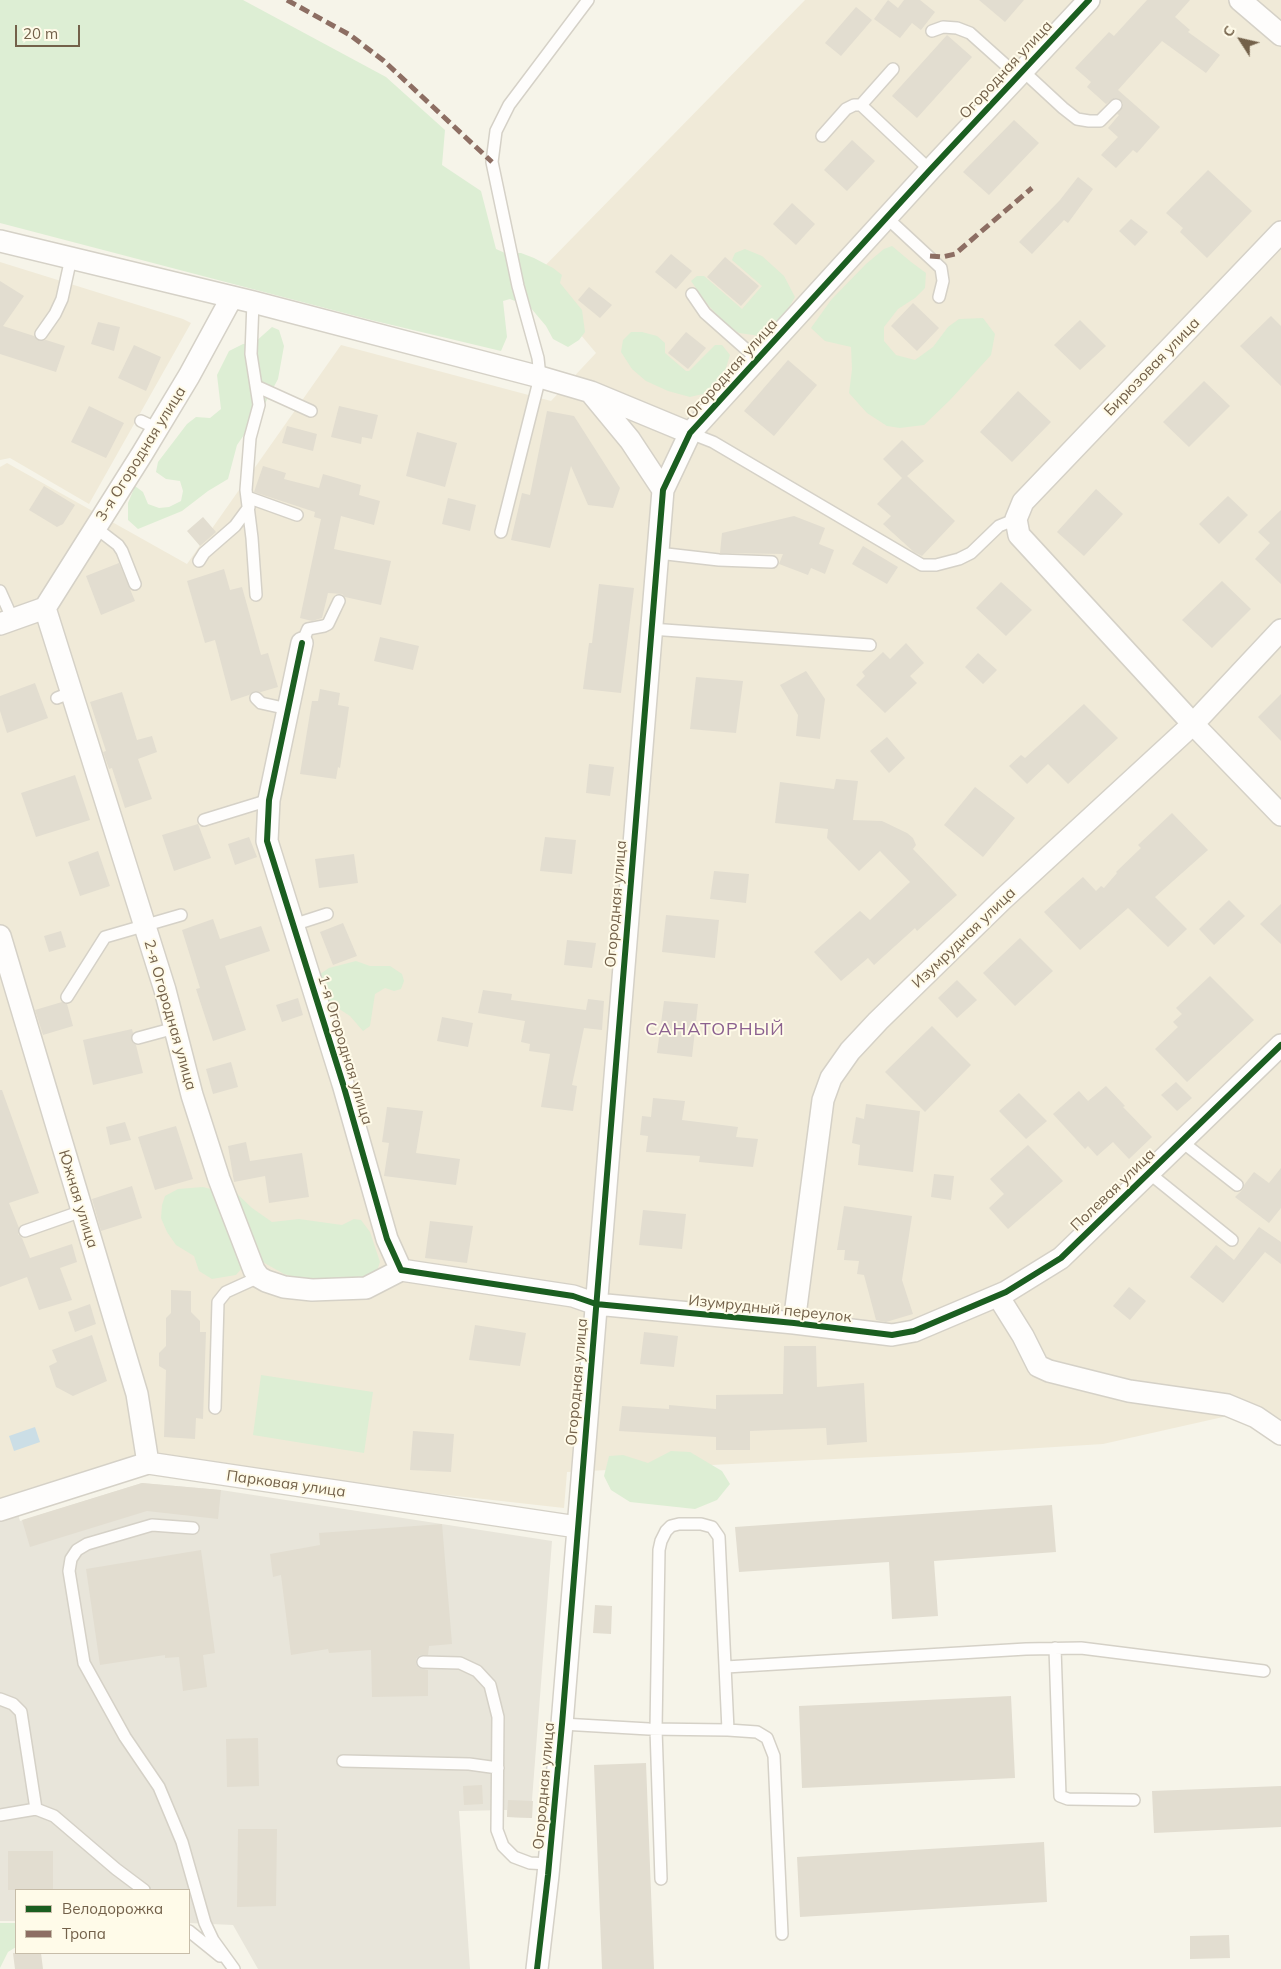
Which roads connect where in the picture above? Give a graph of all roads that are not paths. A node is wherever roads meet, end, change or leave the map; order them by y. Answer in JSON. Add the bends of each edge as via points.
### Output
{"nodes":[{"id":1,"x":588,"y":0,"type":"edge"},
{"id":2,"x":1089,"y":0,"type":"edge"},
{"id":3,"x":1240,"y":0,"type":"edge"},
{"id":4,"x":932,"y":31,"type":"dead end"},
{"id":5,"x":1281,"y":35,"type":"edge"},
{"id":6,"x":893,"y":69,"type":"dead end"},
{"id":7,"x":1020,"y":73,"type":"junction"},
{"id":8,"x":861,"y":105,"type":"junction"},
{"id":9,"x":1116,"y":105,"type":"dead end"},
{"id":10,"x":822,"y":136,"type":"dead end"},
{"id":11,"x":930,"y":170,"type":"junction"},
{"id":12,"x":886,"y":217,"type":"junction"},
{"id":13,"x":1278,"y":240,"type":"edge"},
{"id":14,"x":0,"y":241,"type":"edge"},
{"id":15,"x":71,"y":258,"type":"junction"},
{"id":16,"x":692,"y":294,"type":"dead end"},
{"id":17,"x":232,"y":297,"type":"junction"},
{"id":18,"x":939,"y":297,"type":"dead end"},
{"id":19,"x":253,"y":302,"type":"junction"},
{"id":20,"x":42,"y":334,"type":"dead end"},
{"id":21,"x":757,"y":359,"type":"junction"},
{"id":22,"x":540,"y":377,"type":"junction"},
{"id":23,"x":258,"y":387,"type":"junction"},
{"id":24,"x":591,"y":392,"type":"junction"},
{"id":25,"x":311,"y":411,"type":"dead end"},
{"id":26,"x":690,"y":432,"type":"junction"},
{"id":27,"x":663,"y":490,"type":"junction"},
{"id":28,"x":248,"y":502,"type":"junction"},
{"id":29,"x":1020,"y":510,"type":"junction"},
{"id":30,"x":297,"y":515,"type":"dead end"},
{"id":31,"x":96,"y":528,"type":"junction"},
{"id":32,"x":501,"y":532,"type":"dead end"},
{"id":33,"x":658,"y":553,"type":"junction"},
{"id":34,"x":199,"y":561,"type":"dead end"},
{"id":35,"x":772,"y":562,"type":"dead end"},
{"id":36,"x":135,"y":584,"type":"dead end"},
{"id":37,"x":0,"y":592,"type":"edge"},
{"id":38,"x":256,"y":595,"type":"dead end"},
{"id":39,"x":339,"y":601,"type":"dead end"},
{"id":40,"x":45,"y":608,"type":"junction"},
{"id":41,"x":7,"y":622,"type":"edge"},
{"id":42,"x":652,"y":629,"type":"junction"},
{"id":43,"x":1281,"y":630,"type":"edge"},
{"id":44,"x":302,"y":643,"type":"joint"},
{"id":45,"x":870,"y":645,"type":"dead end"},
{"id":46,"x":256,"y":698,"type":"dead end"},
{"id":47,"x":288,"y":709,"type":"junction"},
{"id":48,"x":1193,"y":724,"type":"junction"},
{"id":49,"x":269,"y":800,"type":"junction"},
{"id":50,"x":1281,"y":815,"type":"edge"},
{"id":51,"x":204,"y":820,"type":"dead end"},
{"id":52,"x":181,"y":914,"type":"dead end"},
{"id":53,"x":327,"y":914,"type":"dead end"},
{"id":54,"x":292,"y":925,"type":"junction"},
{"id":55,"x":145,"y":926,"type":"junction"},
{"id":56,"x":0,"y":936,"type":"edge"},
{"id":57,"x":67,"y":997,"type":"dead end"},
{"id":58,"x":175,"y":1028,"type":"junction"},
{"id":59,"x":138,"y":1038,"type":"dead end"},
{"id":60,"x":1281,"y":1044,"type":"edge"},
{"id":61,"x":1181,"y":1141,"type":"junction"},
{"id":62,"x":1149,"y":1173,"type":"junction"},
{"id":63,"x":1237,"y":1185,"type":"dead end"},
{"id":64,"x":82,"y":1211,"type":"junction"},
{"id":65,"x":25,"y":1231,"type":"dead end"},
{"id":66,"x":1232,"y":1240,"type":"dead end"},
{"id":67,"x":401,"y":1270,"type":"junction"},
{"id":68,"x":259,"y":1277,"type":"junction"},
{"id":69,"x":998,"y":1296,"type":"junction"},
{"id":70,"x":596,"y":1304,"type":"junction"},
{"id":71,"x":939,"y":1321,"type":"joint"},
{"id":72,"x":794,"y":1323,"type":"junction"},
{"id":73,"x":215,"y":1408,"type":"dead end"},
{"id":74,"x":1281,"y":1434,"type":"edge"},
{"id":75,"x":148,"y":1463,"type":"junction"},
{"id":76,"x":0,"y":1510,"type":"edge"},
{"id":77,"x":577,"y":1527,"type":"junction"},
{"id":78,"x":193,"y":1528,"type":"dead end"},
{"id":79,"x":1055,"y":1648,"type":"junction"},
{"id":80,"x":423,"y":1662,"type":"dead end"},
{"id":81,"x":726,"y":1667,"type":"junction"},
{"id":82,"x":1264,"y":1671,"type":"dead end"},
{"id":83,"x":0,"y":1699,"type":"edge"},
{"id":84,"x":562,"y":1724,"type":"junction"},
{"id":85,"x":656,"y":1730,"type":"junction"},
{"id":86,"x":728,"y":1730,"type":"junction"},
{"id":87,"x":343,"y":1762,"type":"dead end"},
{"id":88,"x":498,"y":1768,"type":"junction"},
{"id":89,"x":1134,"y":1800,"type":"dead end"},
{"id":90,"x":36,"y":1809,"type":"junction"},
{"id":91,"x":0,"y":1815,"type":"edge"},
{"id":92,"x":549,"y":1864,"type":"junction"},
{"id":93,"x":661,"y":1879,"type":"dead end"},
{"id":94,"x":143,"y":1889,"type":"edge"},
{"id":95,"x":190,"y":1932,"type":"edge"},
{"id":96,"x":782,"y":1934,"type":"dead end"},
{"id":97,"x":231,"y":1965,"type":"edge"},
{"id":98,"x":537,"y":1969,"type":"edge"}],
"edges":[{"from":1,"to":22,"type":"lane","via":[[509,105],[496,131],[492,162]]},
{"from":2,"to":7,"type":"street","name":"Огородная улица"},
{"from":3,"to":5,"type":"street"},
{"from":4,"to":7,"type":"lane","via":[[944,27],[970,33]]},
{"from":6,"to":8,"type":"lane"},
{"from":7,"to":9,"type":"lane","via":[[1077,119],[1100,121]]},
{"from":7,"to":11,"type":"street","name":"Огородная улица"},
{"from":8,"to":10,"type":"lane","via":[[846,110]]},
{"from":8,"to":11,"type":"lane"},
{"from":11,"to":12,"type":"street","name":"Огородная улица"},
{"from":12,"to":18,"type":"lane","via":[[941,268],[943,281]]},
{"from":12,"to":21,"type":"street","name":"Огородная улица"},
{"from":13,"to":29,"type":"street","name":"Бирюзовая улица"},
{"from":14,"to":15,"type":"street"},
{"from":15,"to":17,"type":"street"},
{"from":15,"to":20,"type":"lane","via":[[62,299]]},
{"from":16,"to":21,"type":"lane","via":[[705,313]]},
{"from":17,"to":19,"type":"street"},
{"from":17,"to":31,"type":"street","name":"3-я Огородная улица","via":[[190,376],[150,425]]},
{"from":19,"to":22,"type":"street"},
{"from":19,"to":23,"type":"lane","via":[[251,354]]},
{"from":21,"to":26,"type":"street","name":"Огородная улица"},
{"from":22,"to":24,"type":"street"},
{"from":22,"to":32,"type":"lane"},
{"from":23,"to":25,"type":"lane"},
{"from":23,"to":28,"type":"lane","via":[[259,405],[246,466]]},
{"from":24,"to":26,"type":"street"},
{"from":24,"to":27,"type":"street","via":[[630,440]]},
{"from":26,"to":27,"type":"street","name":"Огородная улица"},
{"from":26,"to":29,"type":"lane","via":[[713,442],[922,564],[936,565],[971,553]]},
{"from":27,"to":33,"type":"street","name":"Огородная улица"},
{"from":28,"to":30,"type":"lane"},
{"from":28,"to":34,"type":"lane","via":[[235,526]]},
{"from":28,"to":38,"type":"lane"},
{"from":29,"to":48,"type":"street","via":[[1019,535]]},
{"from":31,"to":36,"type":"lane","via":[[118,545]]},
{"from":31,"to":40,"type":"street","name":"3-я Огородная улица"},
{"from":33,"to":35,"type":"lane"},
{"from":33,"to":42,"type":"street","name":"Огородная улица"},
{"from":37,"to":41,"type":"lane"},
{"from":39,"to":44,"type":"lane","via":[[328,624],[308,629]]},
{"from":40,"to":41,"type":"street"},
{"from":40,"to":55,"type":"street","name":"2-я Огородная улица","via":[[64,695]]},
{"from":42,"to":45,"type":"lane"},
{"from":42,"to":70,"type":"street","name":"Огородная улица"},
{"from":43,"to":48,"type":"street","name":"Изумрудная улица"},
{"from":44,"to":47,"type":"street","name":"1-я Огородная улица"},
{"from":46,"to":47,"type":"lane","via":[[262,703]]},
{"from":47,"to":49,"type":"street","name":"1-я Огородная улица"},
{"from":48,"to":50,"type":"street"},
{"from":48,"to":72,"type":"street","name":"Изумрудная улица","via":[[878,1021],[850,1051],[831,1078],[823,1100]]},
{"from":49,"to":51,"type":"lane"},
{"from":49,"to":54,"type":"street","name":"1-я Огородная улица","via":[[267,841]]},
{"from":52,"to":55,"type":"lane"},
{"from":53,"to":54,"type":"lane"},
{"from":54,"to":67,"type":"street","name":"1-я Огородная улица","via":[[344,1084],[387,1239]]},
{"from":55,"to":57,"type":"lane","via":[[105,937]]},
{"from":55,"to":58,"type":"street","name":"2-я Огородная улица"},
{"from":56,"to":64,"type":"street","name":"Южная улица"},
{"from":58,"to":59,"type":"lane"},
{"from":58,"to":68,"type":"street","name":"2-я Огородная улица","via":[[219,1179]]},
{"from":60,"to":61,"type":"street","name":"Полевая улица"},
{"from":61,"to":62,"type":"street","name":"Полевая улица"},
{"from":61,"to":63,"type":"lane"},
{"from":62,"to":66,"type":"lane"},
{"from":62,"to":69,"type":"street","name":"Полевая улица","via":[[1061,1258]]},
{"from":64,"to":65,"type":"lane"},
{"from":64,"to":75,"type":"street","name":"Южная улица","via":[[137,1394]]},
{"from":67,"to":68,"type":"street","via":[[366,1288],[312,1290],[284,1287]]},
{"from":67,"to":70,"type":"street","via":[[573,1296]]},
{"from":68,"to":73,"type":"lane","via":[[226,1292],[218,1302]]},
{"from":69,"to":71,"type":"street","name":"Полевая улица"},
{"from":69,"to":74,"type":"street","via":[[1038,1366],[1129,1391],[1227,1405],[1256,1417]]},
{"from":70,"to":72,"type":"street","name":"Изумрудный переулок"},
{"from":70,"to":77,"type":"street","name":"Огородная улица"},
{"from":71,"to":72,"type":"street","name":"Изумрудный переулок","via":[[892,1335]]},
{"from":75,"to":76,"type":"street","name":"Парковая улица"},
{"from":75,"to":77,"type":"street","name":"Парковая улица"},
{"from":77,"to":84,"type":"street","name":"Огородная улица"},
{"from":78,"to":97,"type":"lane","via":[[152,1525],[87,1544],[77,1550],[68,1571],[84,1663],[125,1736],[159,1787],[182,1842],[205,1923]]},
{"from":79,"to":81,"type":"lane"},
{"from":79,"to":82,"type":"lane","via":[[1082,1648]]},
{"from":79,"to":89,"type":"lane","via":[[1060,1796],[1068,1800]]},
{"from":80,"to":88,"type":"lane","via":[[460,1663],[476,1671],[490,1685],[498,1717]]},
{"from":81,"to":85,"type":"lane","via":[[720,1537],[712,1528],[700,1524],[671,1526],[660,1541],[659,1550]]},
{"from":81,"to":86,"type":"lane"},
{"from":83,"to":90,"type":"lane","via":[[13,1704],[21,1712]]},
{"from":84,"to":85,"type":"lane"},
{"from":84,"to":92,"type":"street","name":"Огородная улица"},
{"from":85,"to":86,"type":"lane"},
{"from":85,"to":93,"type":"lane"},
{"from":86,"to":96,"type":"lane","via":[[757,1732],[766,1738],[774,1756]]},
{"from":87,"to":88,"type":"lane","via":[[469,1764]]},
{"from":88,"to":92,"type":"lane","via":[[497,1830],[503,1846],[514,1857],[530,1863]]},
{"from":90,"to":91,"type":"lane"},
{"from":90,"to":94,"type":"lane","via":[[54,1816]]},
{"from":92,"to":98,"type":"street","name":"Огородная улица"},
{"from":95,"to":97,"type":"lane"}]}
